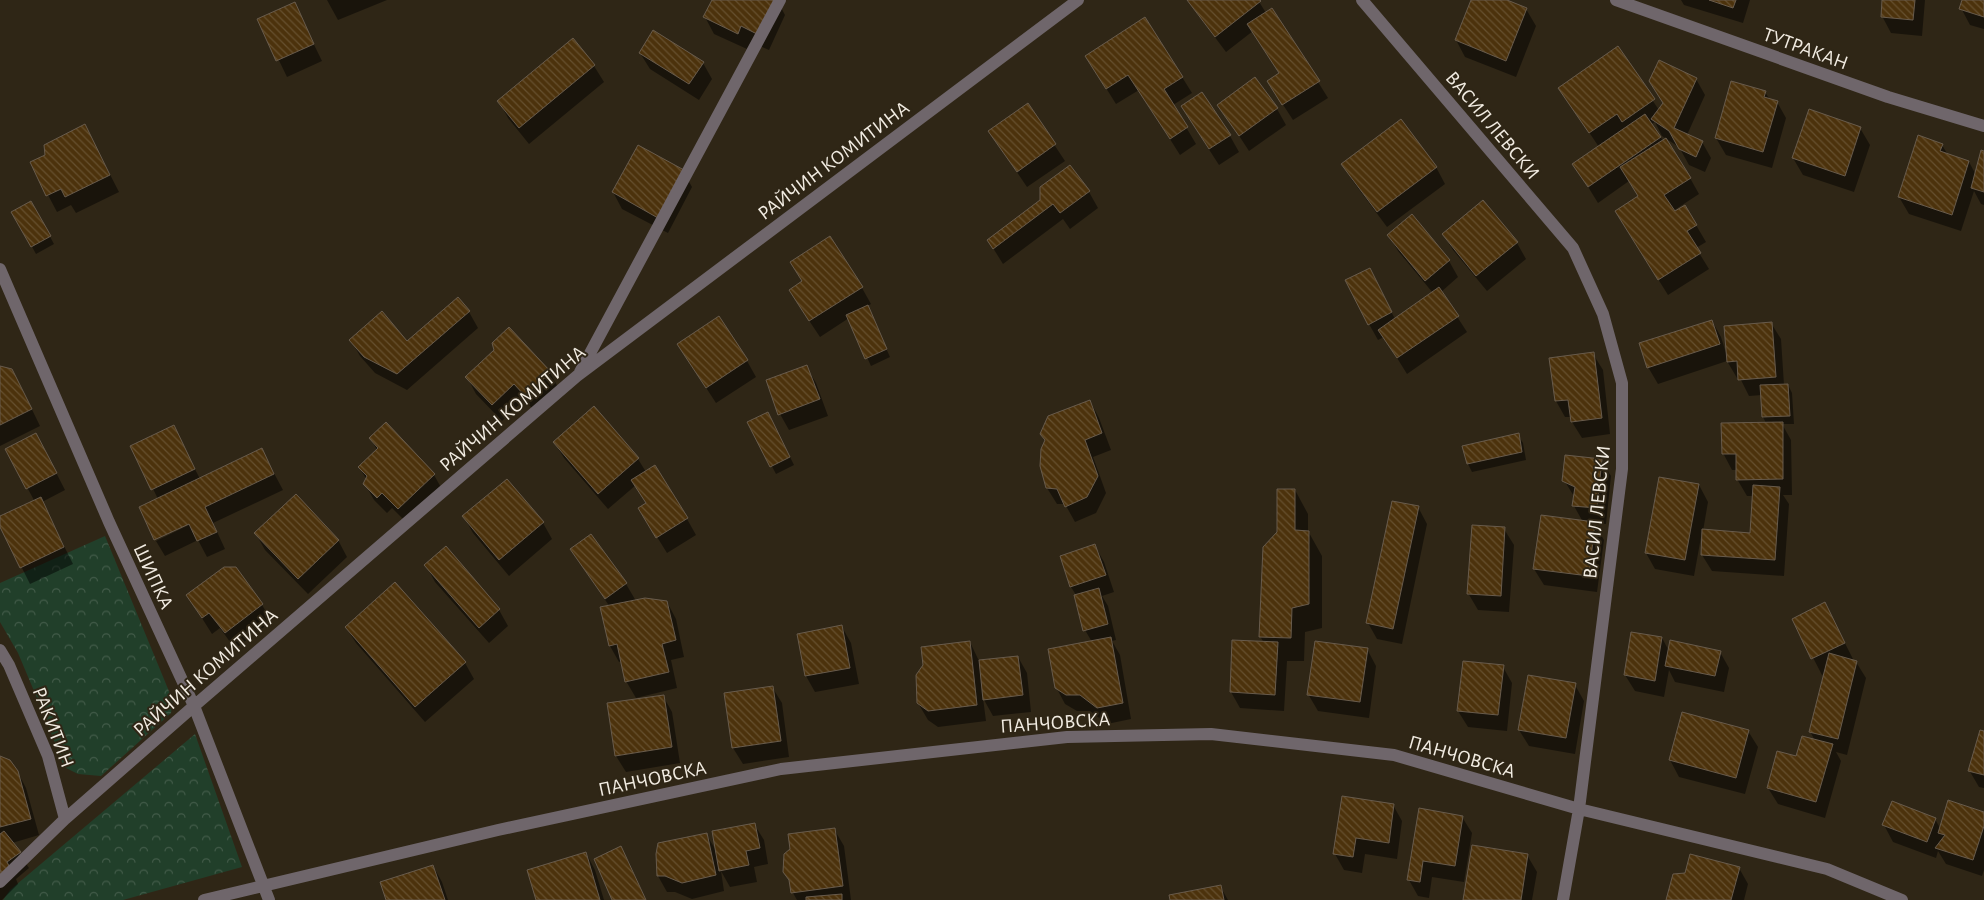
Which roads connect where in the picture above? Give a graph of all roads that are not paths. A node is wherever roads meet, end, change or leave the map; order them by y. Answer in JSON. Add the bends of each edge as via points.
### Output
{"nodes":[{"id":1,"x":780,"y":0,"type":"edge"},
{"id":2,"x":1078,"y":0,"type":"edge"},
{"id":3,"x":1362,"y":0,"type":"edge"},
{"id":4,"x":1616,"y":0,"type":"edge"},
{"id":5,"x":1984,"y":126,"type":"edge"},
{"id":6,"x":0,"y":269,"type":"edge"},
{"id":7,"x":577,"y":376,"type":"junction"},
{"id":8,"x":0,"y":650,"type":"edge"},
{"id":9,"x":194,"y":706,"type":"junction"},
{"id":10,"x":1579,"y":809,"type":"junction"},
{"id":11,"x":65,"y":819,"type":"junction"},
{"id":12,"x":0,"y":882,"type":"edge"},
{"id":13,"x":263,"y":887,"type":"junction"},
{"id":14,"x":204,"y":900,"type":"edge"},
{"id":15,"x":268,"y":900,"type":"edge"},
{"id":16,"x":1563,"y":900,"type":"edge"},
{"id":17,"x":1902,"y":900,"type":"edge"}],
"edges":[{"from":1,"to":7,"type":"street"},
{"from":2,"to":7,"type":"street","name":"РАЙЧИН КОМИТИНА"},
{"from":3,"to":10,"type":"street","name":"ВАСИЛ ЛЕВСКИ","via":[[1573,248],[1603,314],[1622,383],[1622,469]]},
{"from":4,"to":5,"type":"street","name":"ТУТРАКАН","via":[[1888,97]]},
{"from":6,"to":9,"type":"street","name":"ШИПКА","via":[[105,513]]},
{"from":7,"to":9,"type":"street","name":"РАЙЧИН КОМИТИНА"},
{"from":8,"to":11,"type":"street","name":"РАКИТИН","via":[[48,756]]},
{"from":9,"to":11,"type":"street","name":"РАЙЧИН КОМИТИНА"},
{"from":9,"to":13,"type":"street","name":"ШИПКА"},
{"from":10,"to":13,"type":"street","name":"ПАНЧОВСКА","via":[[1394,756],[1211,734],[1067,737],[781,769],[498,830]]},
{"from":10,"to":16,"type":"street","name":"ВАСИЛ ЛЕВСКИ"},
{"from":10,"to":17,"type":"street","name":"ПАНЧОВСКА","via":[[1827,869]]},
{"from":11,"to":12,"type":"street","name":"РАЙЧИН КОМИТИНА"},
{"from":13,"to":14,"type":"street","name":"ПАНЧОВСКА"},
{"from":13,"to":15,"type":"street","name":"ШИПКА"}]}
